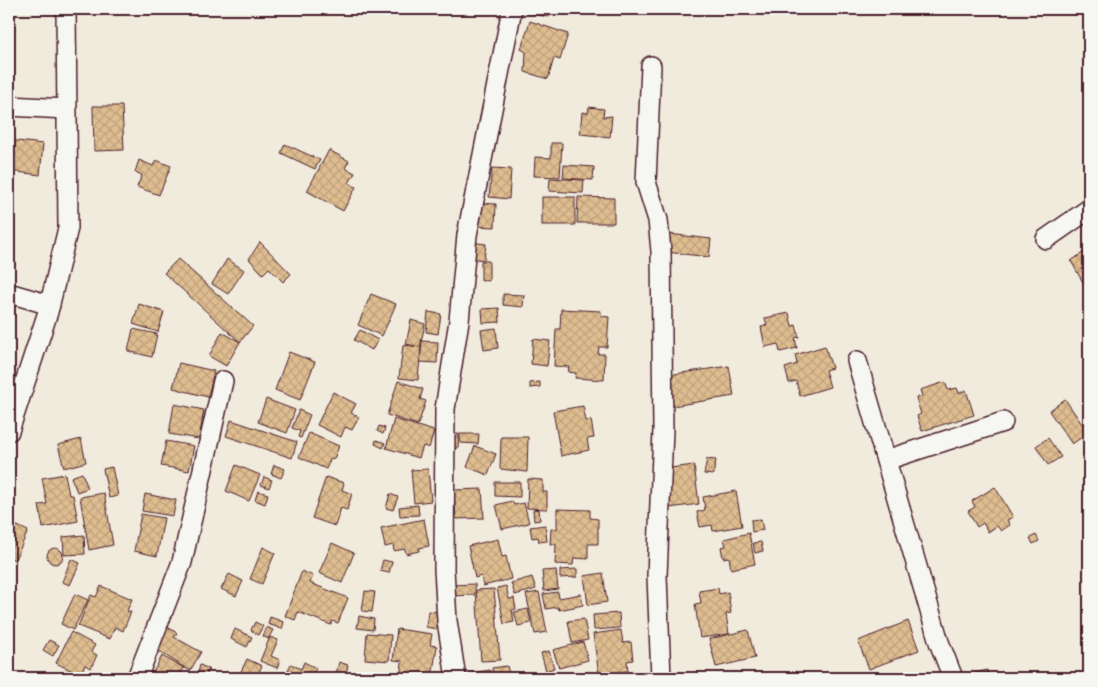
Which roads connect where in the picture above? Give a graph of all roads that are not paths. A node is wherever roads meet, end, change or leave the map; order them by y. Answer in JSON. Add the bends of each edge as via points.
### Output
{"nodes":[{"id":1,"x":66,"y":9,"type":"edge"},
{"id":2,"x":512,"y":9,"type":"edge"},
{"id":3,"x":651,"y":66,"type":"dead end"},
{"id":4,"x":9,"y":106,"type":"edge"},
{"id":5,"x":66,"y":110,"type":"junction"},
{"id":6,"x":1089,"y":209,"type":"edge"},
{"id":7,"x":1046,"y":239,"type":"dead end"},
{"id":8,"x":9,"y":293,"type":"edge"},
{"id":9,"x":50,"y":305,"type":"junction"},
{"id":10,"x":857,"y":361,"type":"dead end"},
{"id":11,"x":223,"y":381,"type":"dead end"},
{"id":12,"x":1003,"y":422,"type":"dead end"},
{"id":13,"x":9,"y":431,"type":"edge"},
{"id":14,"x":886,"y":460,"type":"junction"},
{"id":15,"x":137,"y":678,"type":"edge"},
{"id":16,"x":456,"y":678,"type":"edge"},
{"id":17,"x":661,"y":678,"type":"edge"},
{"id":18,"x":953,"y":678,"type":"edge"}],
"edges":[{"from":1,"to":5,"type":"street"},
{"from":2,"to":16,"type":"street","via":[[467,235],[459,321],[445,409],[444,569],[447,621]]},
{"from":3,"to":17,"type":"street","via":[[646,182],[658,220],[661,251],[663,430],[657,576]]},
{"from":4,"to":5,"type":"street"},
{"from":5,"to":9,"type":"street","via":[[68,228]]},
{"from":6,"to":7,"type":"street"},
{"from":8,"to":9,"type":"street"},
{"from":9,"to":13,"type":"street"},
{"from":10,"to":14,"type":"street"},
{"from":11,"to":15,"type":"street","via":[[182,562]]},
{"from":12,"to":14,"type":"street"},
{"from":14,"to":18,"type":"street","via":[[939,642]]}]}
